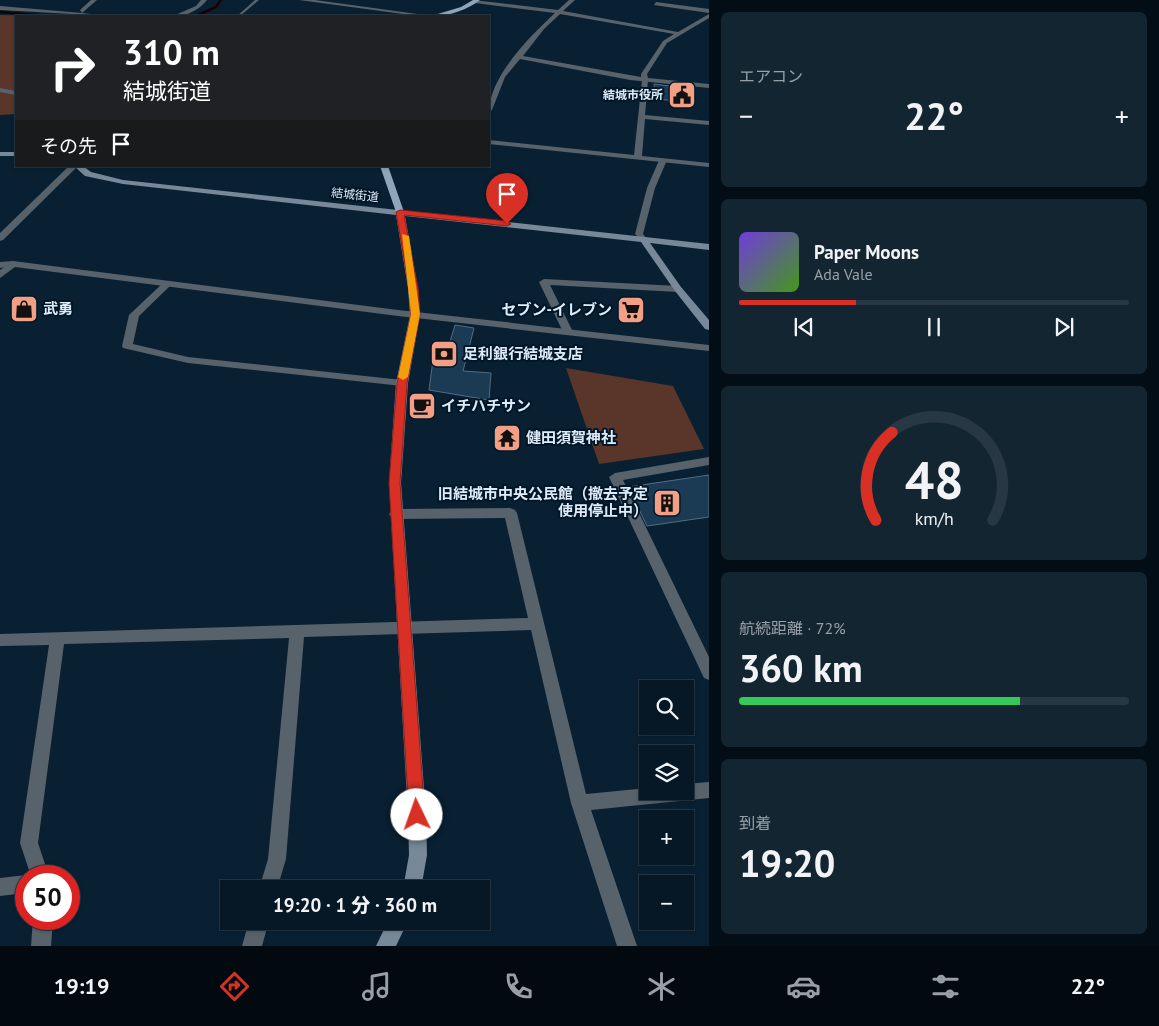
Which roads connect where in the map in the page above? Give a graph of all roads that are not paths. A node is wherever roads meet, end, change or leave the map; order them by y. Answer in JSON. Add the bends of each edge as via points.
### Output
{"nodes":[{"id":1,"x":94,"y":0,"type":"edge"},
{"id":2,"x":204,"y":0,"type":"edge"},
{"id":3,"x":257,"y":0,"type":"edge"},
{"id":4,"x":302,"y":0,"type":"edge"},
{"id":5,"x":476,"y":0,"type":"edge"},
{"id":6,"x":572,"y":0,"type":"edge"},
{"id":7,"x":656,"y":4,"type":"dead end"},
{"id":8,"x":26,"y":5,"type":"dead end"},
{"id":9,"x":0,"y":8,"type":"edge"},
{"id":10,"x":82,"y":8,"type":"dead end"},
{"id":11,"x":18,"y":9,"type":"junction"},
{"id":12,"x":709,"y":11,"type":"edge"},
{"id":13,"x":558,"y":12,"type":"junction"},
{"id":14,"x":93,"y":15,"type":"edge"},
{"id":15,"x":178,"y":15,"type":"edge"},
{"id":16,"x":239,"y":15,"type":"edge"},
{"id":17,"x":421,"y":15,"type":"edge"},
{"id":18,"x":438,"y":15,"type":"edge"},
{"id":19,"x":709,"y":16,"type":"edge"},
{"id":20,"x":694,"y":26,"type":"junction"},
{"id":21,"x":702,"y":27,"type":"dead end"},
{"id":22,"x":681,"y":34,"type":"junction"},
{"id":23,"x":519,"y":57,"type":"junction"},
{"id":24,"x":645,"y":80,"type":"junction"},
{"id":25,"x":709,"y":86,"type":"edge"},
{"id":26,"x":0,"y":90,"type":"edge"},
{"id":27,"x":15,"y":93,"type":"edge"},
{"id":28,"x":490,"y":107,"type":"edge"},
{"id":29,"x":642,"y":117,"type":"junction"},
{"id":30,"x":709,"y":123,"type":"edge"},
{"id":31,"x":490,"y":142,"type":"edge"},
{"id":32,"x":0,"y":154,"type":"edge"},
{"id":33,"x":15,"y":154,"type":"edge"},
{"id":34,"x":638,"y":157,"type":"junction"},
{"id":35,"x":663,"y":160,"type":"junction"},
{"id":36,"x":709,"y":165,"type":"edge"},
{"id":37,"x":73,"y":167,"type":"edge"},
{"id":38,"x":79,"y":167,"type":"edge"},
{"id":39,"x":384,"y":167,"type":"edge"},
{"id":40,"x":400,"y":212,"type":"junction"},
{"id":41,"x":0,"y":238,"type":"edge"},
{"id":42,"x":643,"y":239,"type":"junction"},
{"id":43,"x":709,"y":247,"type":"edge"},
{"id":44,"x":13,"y":264,"type":"junction"},
{"id":45,"x":0,"y":265,"type":"edge"},
{"id":46,"x":0,"y":274,"type":"edge"},
{"id":47,"x":167,"y":284,"type":"junction"},
{"id":48,"x":678,"y":288,"type":"junction"},
{"id":49,"x":415,"y":314,"type":"junction"},
{"id":50,"x":709,"y":327,"type":"edge"},
{"id":51,"x":568,"y":332,"type":"junction"},
{"id":52,"x":709,"y":348,"type":"edge"},
{"id":53,"x":402,"y":383,"type":"junction"},
{"id":54,"x":709,"y":461,"type":"edge"},
{"id":55,"x":396,"y":514,"type":"junction"},
{"id":56,"x":538,"y":624,"type":"junction"},
{"id":57,"x":405,"y":627,"type":"junction"},
{"id":58,"x":297,"y":631,"type":"junction"},
{"id":59,"x":0,"y":640,"type":"edge"},
{"id":60,"x":57,"y":640,"type":"junction"},
{"id":61,"x":709,"y":672,"type":"edge"},
{"id":62,"x":709,"y":790,"type":"edge"},
{"id":63,"x":580,"y":803,"type":"junction"},
{"id":64,"x":36,"y":865,"type":"edge"},
{"id":65,"x":271,"y":880,"type":"edge"},
{"id":66,"x":414,"y":880,"type":"edge"},
{"id":67,"x":15,"y":885,"type":"edge"},
{"id":68,"x":0,"y":887,"type":"edge"},
{"id":69,"x":42,"y":930,"type":"edge"},
{"id":70,"x":256,"y":930,"type":"edge"},
{"id":71,"x":394,"y":930,"type":"edge"},
{"id":72,"x":41,"y":946,"type":"edge"},
{"id":73,"x":252,"y":946,"type":"edge"},
{"id":74,"x":386,"y":946,"type":"edge"},
{"id":75,"x":627,"y":946,"type":"edge"}],
"edges":[{"from":1,"to":10,"type":"street"},
{"from":2,"to":15,"type":"street","via":[[198,7]]},
{"from":3,"to":16,"type":"lane"},
{"from":4,"to":17,"type":"street"},
{"from":5,"to":13,"type":"street"},
{"from":5,"to":18,"type":"main road","via":[[463,8]]},
{"from":6,"to":13,"type":"street"},
{"from":7,"to":12,"type":"street"},
{"from":8,"to":11,"type":"street"},
{"from":9,"to":11,"type":"street"},
{"from":11,"to":14,"type":"street"},
{"from":13,"to":22,"type":"street"},
{"from":13,"to":23,"type":"street"},
{"from":19,"to":20,"type":"street"},
{"from":20,"to":21,"type":"street"},
{"from":20,"to":22,"type":"street"},
{"from":22,"to":24,"type":"street","via":[[665,42],[644,74]]},
{"from":23,"to":24,"type":"street"},
{"from":23,"to":28,"type":"street","via":[[502,77]]},
{"from":24,"to":25,"type":"street"},
{"from":24,"to":29,"type":"street"},
{"from":26,"to":27,"type":"street"},
{"from":29,"to":30,"type":"street"},
{"from":29,"to":34,"type":"street"},
{"from":31,"to":34,"type":"street"},
{"from":32,"to":33,"type":"main road"},
{"from":34,"to":35,"type":"street"},
{"from":35,"to":36,"type":"street"},
{"from":35,"to":42,"type":"street","via":[[651,188],[639,234]]},
{"from":37,"to":41,"type":"street"},
{"from":38,"to":40,"type":"main road","name":"結城街道","via":[[88,174],[123,182]]},
{"from":39,"to":40,"type":"main road"},
{"from":40,"to":42,"type":"main road","name":"結城街道"},
{"from":40,"to":49,"type":"main road"},
{"from":42,"to":43,"type":"main road","name":"結城街道"},
{"from":42,"to":48,"type":"main road"},
{"from":44,"to":45,"type":"street"},
{"from":44,"to":46,"type":"street"},
{"from":44,"to":47,"type":"street"},
{"from":47,"to":49,"type":"street"},
{"from":47,"to":53,"type":"street","via":[[134,315],[128,346],[188,360]]},
{"from":48,"to":50,"type":"main road"},
{"from":48,"to":51,"type":"street","via":[[544,282]]},
{"from":49,"to":51,"type":"street"},
{"from":49,"to":53,"type":"main road"},
{"from":51,"to":52,"type":"street"},
{"from":53,"to":55,"type":"main road","via":[[396,456]]},
{"from":54,"to":61,"type":"street","via":[[614,477]]},
{"from":55,"to":56,"type":"street","via":[[510,513]]},
{"from":55,"to":57,"type":"main road"},
{"from":56,"to":57,"type":"street"},
{"from":56,"to":63,"type":"street"},
{"from":57,"to":58,"type":"street"},
{"from":57,"to":66,"type":"main road","via":[[418,855]]},
{"from":58,"to":60,"type":"street"},
{"from":58,"to":65,"type":"street","via":[[277,859]]},
{"from":59,"to":60,"type":"street"},
{"from":60,"to":64,"type":"street","via":[[29,843]]},
{"from":62,"to":63,"type":"street"},
{"from":63,"to":75,"type":"street"},
{"from":67,"to":68,"type":"street"},
{"from":69,"to":72,"type":"street"},
{"from":70,"to":73,"type":"street"},
{"from":71,"to":74,"type":"main road"}]}
